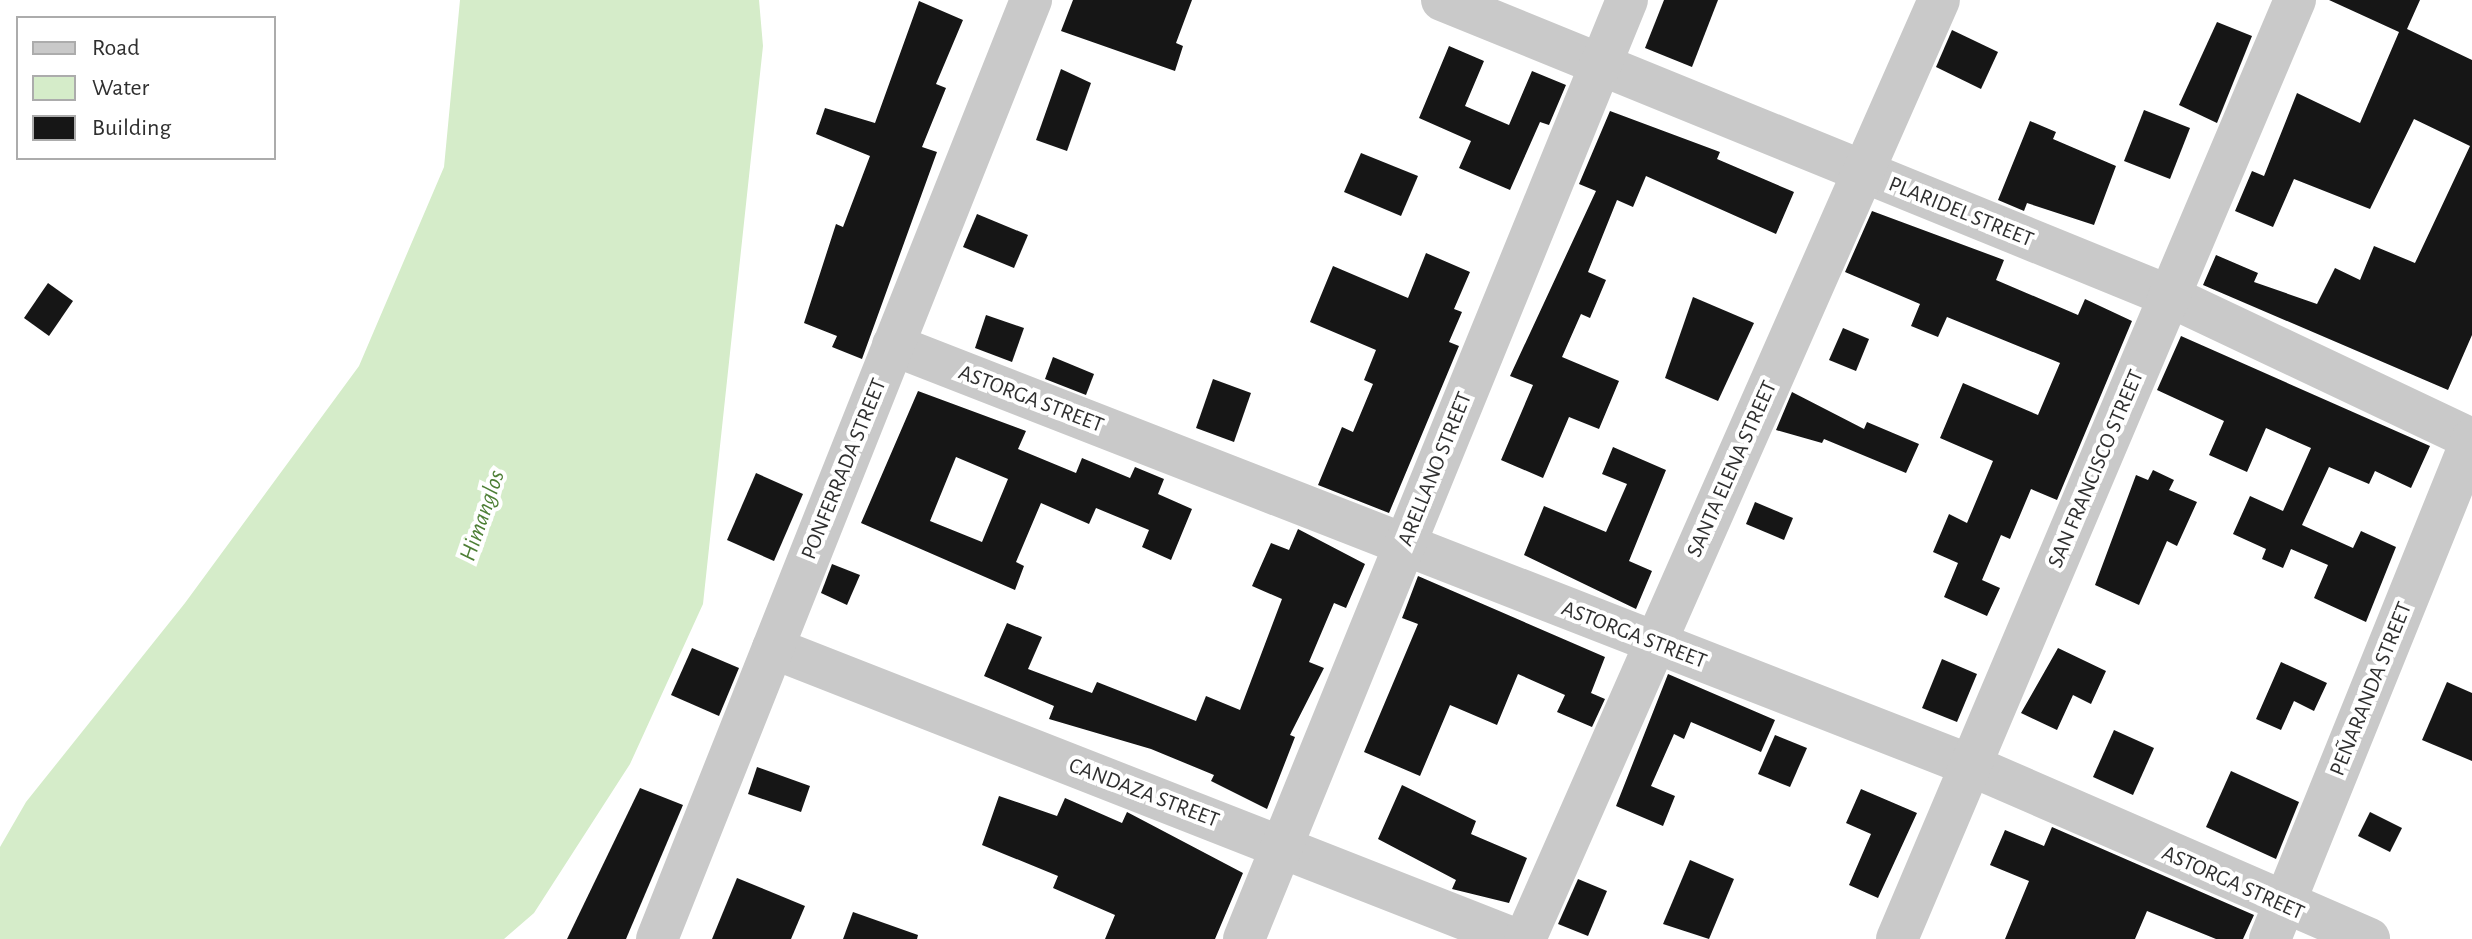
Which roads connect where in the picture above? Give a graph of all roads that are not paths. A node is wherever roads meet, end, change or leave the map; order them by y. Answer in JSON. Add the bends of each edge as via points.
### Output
{"nodes":[{"id":1,"x":1031,"y":0,"type":"edge"},
{"id":2,"x":1442,"y":0,"type":"edge"},
{"id":3,"x":1627,"y":0,"type":"edge"},
{"id":4,"x":1939,"y":0,"type":"edge"},
{"id":5,"x":2295,"y":0,"type":"edge"},
{"id":6,"x":1601,"y":65,"type":"junction"},
{"id":7,"x":1863,"y":172,"type":"junction"},
{"id":8,"x":2169,"y":296,"type":"junction"},
{"id":9,"x":893,"y":345,"type":"junction"},
{"id":10,"x":2472,"y":439,"type":"edge"},
{"id":11,"x":1405,"y":545,"type":"junction"},
{"id":12,"x":1655,"y":643,"type":"junction"},
{"id":13,"x":773,"y":648,"type":"junction"},
{"id":14,"x":1972,"y":766,"type":"junction"},
{"id":15,"x":1281,"y":847,"type":"junction"},
{"id":16,"x":2276,"y":923,"type":"edge"},
{"id":17,"x":657,"y":939,"type":"edge"},
{"id":18,"x":1244,"y":939,"type":"edge"},
{"id":19,"x":1515,"y":939,"type":"edge"},
{"id":20,"x":1525,"y":939,"type":"edge"},
{"id":21,"x":1897,"y":939,"type":"edge"},
{"id":22,"x":2369,"y":939,"type":"edge"}],
"edges":[{"from":1,"to":9,"type":"street","name":"PONFERRADA STREET"},
{"from":2,"to":6,"type":"street","name":"PLARIDEL STREET"},
{"from":3,"to":6,"type":"street","name":"ARELLANO STREET"},
{"from":4,"to":7,"type":"street","name":"SANTA ELENA STREET"},
{"from":5,"to":8,"type":"street","name":"SAN FRANCISCO STREET"},
{"from":6,"to":7,"type":"street","name":"PLARIDEL STREET"},
{"from":6,"to":11,"type":"street","name":"ARELLANO STREET"},
{"from":7,"to":8,"type":"street","name":"PLARIDEL STREET"},
{"from":7,"to":12,"type":"street","name":"SANTA ELENA STREET"},
{"from":8,"to":10,"type":"street","name":"PLARIDEL STREET"},
{"from":8,"to":14,"type":"street","name":"SAN FRANCISCO STREET"},
{"from":9,"to":11,"type":"street","name":"ASTORGA STREET"},
{"from":9,"to":13,"type":"street","name":"PONFERRADA STREET"},
{"from":10,"to":16,"type":"street","name":"PEÑARANDA STREET"},
{"from":11,"to":12,"type":"street","name":"ASTORGA STREET"},
{"from":11,"to":15,"type":"street","name":"ARELLANO STREET"},
{"from":12,"to":14,"type":"street","name":"ASTORGA STREET"},
{"from":12,"to":20,"type":"street","name":"SANTA ELENA STREET"},
{"from":13,"to":15,"type":"street","name":"CANDAZA STREET"},
{"from":13,"to":17,"type":"street","name":"PONFERRADA STREET"},
{"from":14,"to":16,"type":"street","name":"ASTORGA STREET"},
{"from":14,"to":21,"type":"street","name":"SAN FRANCISCO STREET"},
{"from":15,"to":18,"type":"street","name":"ARELLANO STREET"},
{"from":15,"to":19,"type":"street","name":"CANDAZA STREET"},
{"from":16,"to":22,"type":"street","name":"ASTORGA STREET"}]}
